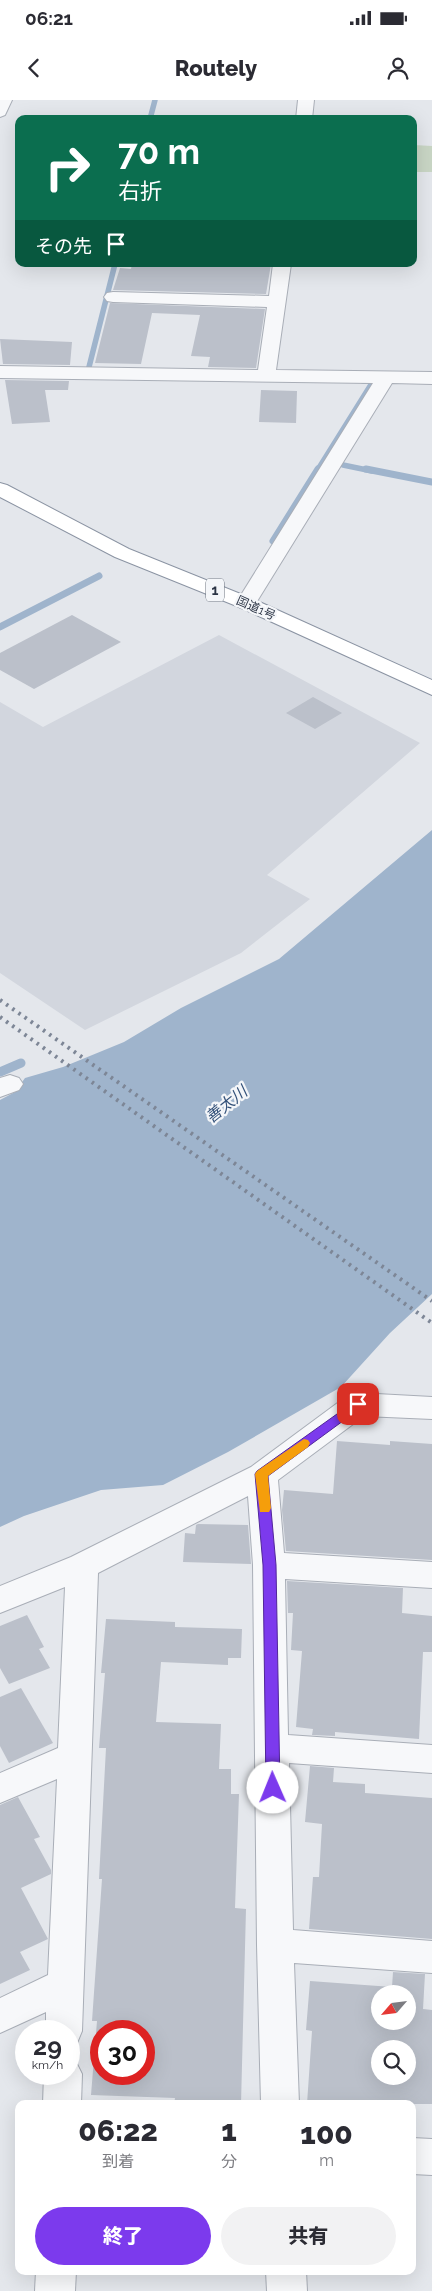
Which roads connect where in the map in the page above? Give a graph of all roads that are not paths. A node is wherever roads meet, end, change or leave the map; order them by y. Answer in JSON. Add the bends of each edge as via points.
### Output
{"nodes":[{"id":1,"x":4,"y":100,"type":"edge"},
{"id":2,"x":306,"y":100,"type":"edge"},
{"id":3,"x":0,"y":112,"type":"edge"},
{"id":4,"x":304,"y":115,"type":"edge"},
{"id":5,"x":282,"y":267,"type":"edge"},
{"id":6,"x":113,"y":297,"type":"dead end"},
{"id":7,"x":277,"y":302,"type":"junction"},
{"id":8,"x":3,"y":375,"type":"edge"},
{"id":9,"x":266,"y":376,"type":"junction"},
{"id":10,"x":385,"y":376,"type":"junction"},
{"id":11,"x":432,"y":378,"type":"edge"},
{"id":12,"x":0,"y":489,"type":"edge"},
{"id":13,"x":246,"y":603,"type":"junction"},
{"id":14,"x":432,"y":688,"type":"edge"},
{"id":15,"x":432,"y":1408,"type":"edge"},
{"id":16,"x":262,"y":1474,"type":"junction"},
{"id":17,"x":270,"y":1565,"type":"junction"},
{"id":18,"x":82,"y":1566,"type":"junction"},
{"id":19,"x":432,"y":1575,"type":"edge"},
{"id":20,"x":0,"y":1600,"type":"edge"},
{"id":21,"x":272,"y":1748,"type":"junction"},
{"id":22,"x":75,"y":1756,"type":"junction"},
{"id":23,"x":432,"y":1759,"type":"edge"},
{"id":24,"x":0,"y":1788,"type":"edge"},
{"id":25,"x":275,"y":1945,"type":"junction"},
{"id":26,"x":432,"y":1957,"type":"edge"},
{"id":27,"x":66,"y":1984,"type":"junction"},
{"id":28,"x":0,"y":2016,"type":"edge"},
{"id":29,"x":64,"y":2020,"type":"edge"},
{"id":30,"x":63,"y":2085,"type":"edge"},
{"id":31,"x":62,"y":2100,"type":"edge"},
{"id":32,"x":280,"y":2100,"type":"edge"},
{"id":33,"x":416,"y":2156,"type":"edge"},
{"id":34,"x":432,"y":2157,"type":"edge"},
{"id":35,"x":56,"y":2275,"type":"edge"},
{"id":36,"x":286,"y":2275,"type":"edge"},
{"id":37,"x":55,"y":2291,"type":"edge"},
{"id":38,"x":287,"y":2291,"type":"edge"}],
"edges":[{"from":1,"to":3,"type":"street"},
{"from":2,"to":4,"type":"street"},
{"from":5,"to":7,"type":"street"},
{"from":6,"to":7,"type":"street"},
{"from":7,"to":9,"type":"street"},
{"from":8,"to":9,"type":"street"},
{"from":9,"to":10,"type":"street"},
{"from":10,"to":11,"type":"street"},
{"from":10,"to":13,"type":"street"},
{"from":12,"to":13,"type":"highway","name":"国道1号","number":"1","via":[[122,553]]},
{"from":13,"to":14,"type":"highway","name":"国道1号","number":"1"},
{"from":15,"to":16,"type":"street","via":[[358,1404]]},
{"from":16,"to":17,"type":"street"},
{"from":16,"to":18,"type":"street"},
{"from":17,"to":19,"type":"street"},
{"from":17,"to":21,"type":"street"},
{"from":18,"to":20,"type":"street"},
{"from":18,"to":22,"type":"street"},
{"from":21,"to":23,"type":"street"},
{"from":21,"to":25,"type":"street"},
{"from":22,"to":24,"type":"street"},
{"from":22,"to":27,"type":"street"},
{"from":25,"to":26,"type":"street"},
{"from":25,"to":32,"type":"street"},
{"from":27,"to":28,"type":"street"},
{"from":27,"to":29,"type":"street"},
{"from":30,"to":31,"type":"street"},
{"from":33,"to":34,"type":"street"},
{"from":35,"to":37,"type":"street"},
{"from":36,"to":38,"type":"street"}]}
